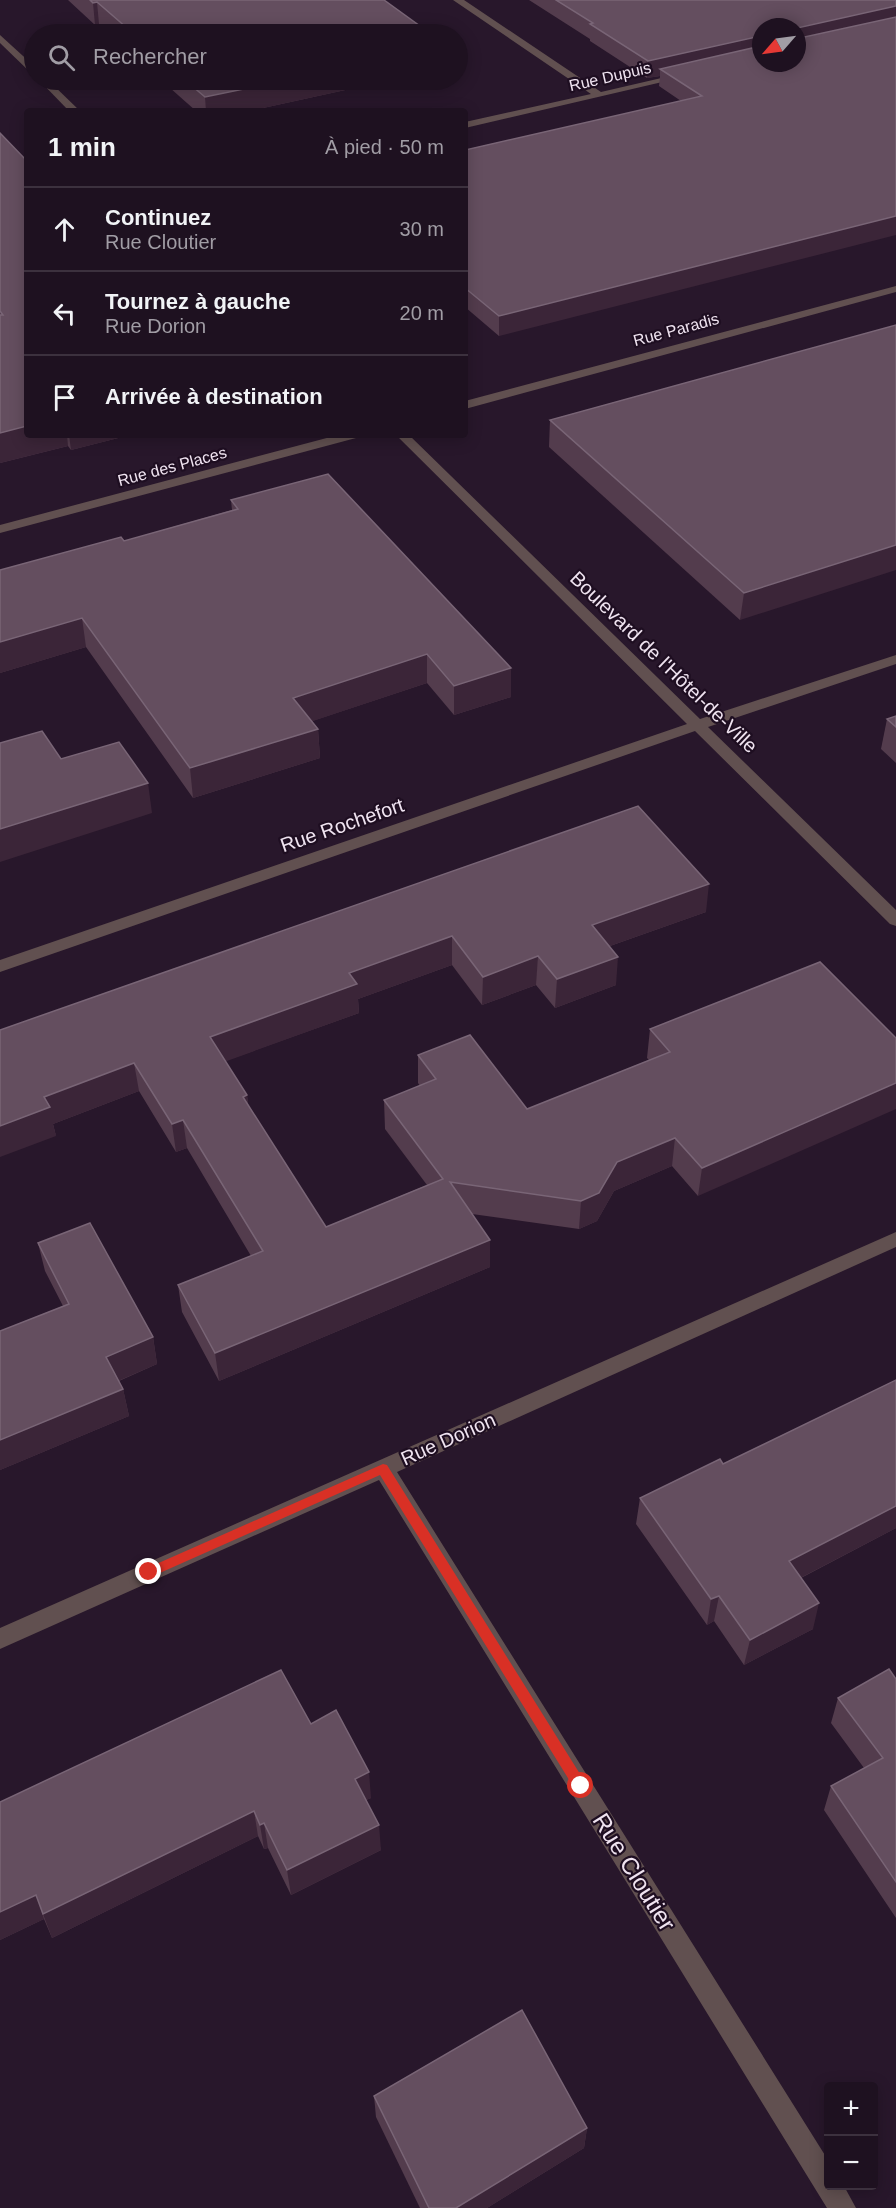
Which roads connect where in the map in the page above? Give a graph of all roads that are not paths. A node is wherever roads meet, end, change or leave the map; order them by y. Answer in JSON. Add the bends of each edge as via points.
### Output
{"nodes":[{"id":1,"x":458,"y":0,"type":"edge"},
{"id":2,"x":0,"y":38,"type":"edge"},
{"id":3,"x":24,"y":61,"type":"edge"},
{"id":4,"x":691,"y":74,"type":"edge"},
{"id":5,"x":53,"y":90,"type":"edge"},
{"id":6,"x":598,"y":94,"type":"junction"},
{"id":7,"x":72,"y":108,"type":"edge"},
{"id":8,"x":468,"y":124,"type":"edge"},
{"id":9,"x":896,"y":289,"type":"edge"},
{"id":10,"x":468,"y":404,"type":"edge"},
{"id":11,"x":341,"y":438,"type":"edge"},
{"id":12,"x":405,"y":438,"type":"edge"},
{"id":13,"x":0,"y":530,"type":"edge"},
{"id":14,"x":896,"y":659,"type":"edge"},
{"id":15,"x":698,"y":725,"type":"junction"},
{"id":16,"x":896,"y":920,"type":"edge"},
{"id":17,"x":0,"y":966,"type":"edge"},
{"id":18,"x":896,"y":1239,"type":"edge"},
{"id":19,"x":383,"y":1468,"type":"junction"},
{"id":20,"x":0,"y":1638,"type":"edge"},
{"id":21,"x":824,"y":2177,"type":"edge"},
{"id":22,"x":832,"y":2190,"type":"edge"},
{"id":23,"x":843,"y":2208,"type":"edge"}],
"edges":[{"from":1,"to":6,"type":"street"},
{"from":2,"to":3,"type":"street"},
{"from":4,"to":6,"type":"street","name":"Rue Dupuis"},
{"from":5,"to":7,"type":"street"},
{"from":6,"to":8,"type":"street","name":"Rue Dupuis"},
{"from":9,"to":10,"type":"street","name":"Rue Paradis"},
{"from":11,"to":13,"type":"street","name":"Rue des Places"},
{"from":12,"to":15,"type":"street","name":"Boulevard de l'Hôtel-de-Ville"},
{"from":14,"to":15,"type":"street"},
{"from":15,"to":16,"type":"street","name":"Boulevard de l'Hôtel-de-Ville"},
{"from":15,"to":17,"type":"street","name":"Rue Rochefort"},
{"from":18,"to":19,"type":"street","name":"Rue Dorion"},
{"from":19,"to":20,"type":"street","name":"Rue Dorion"},
{"from":19,"to":21,"type":"street","name":"Rue Cloutier"},
{"from":22,"to":23,"type":"street","name":"Rue Cloutier"}]}
